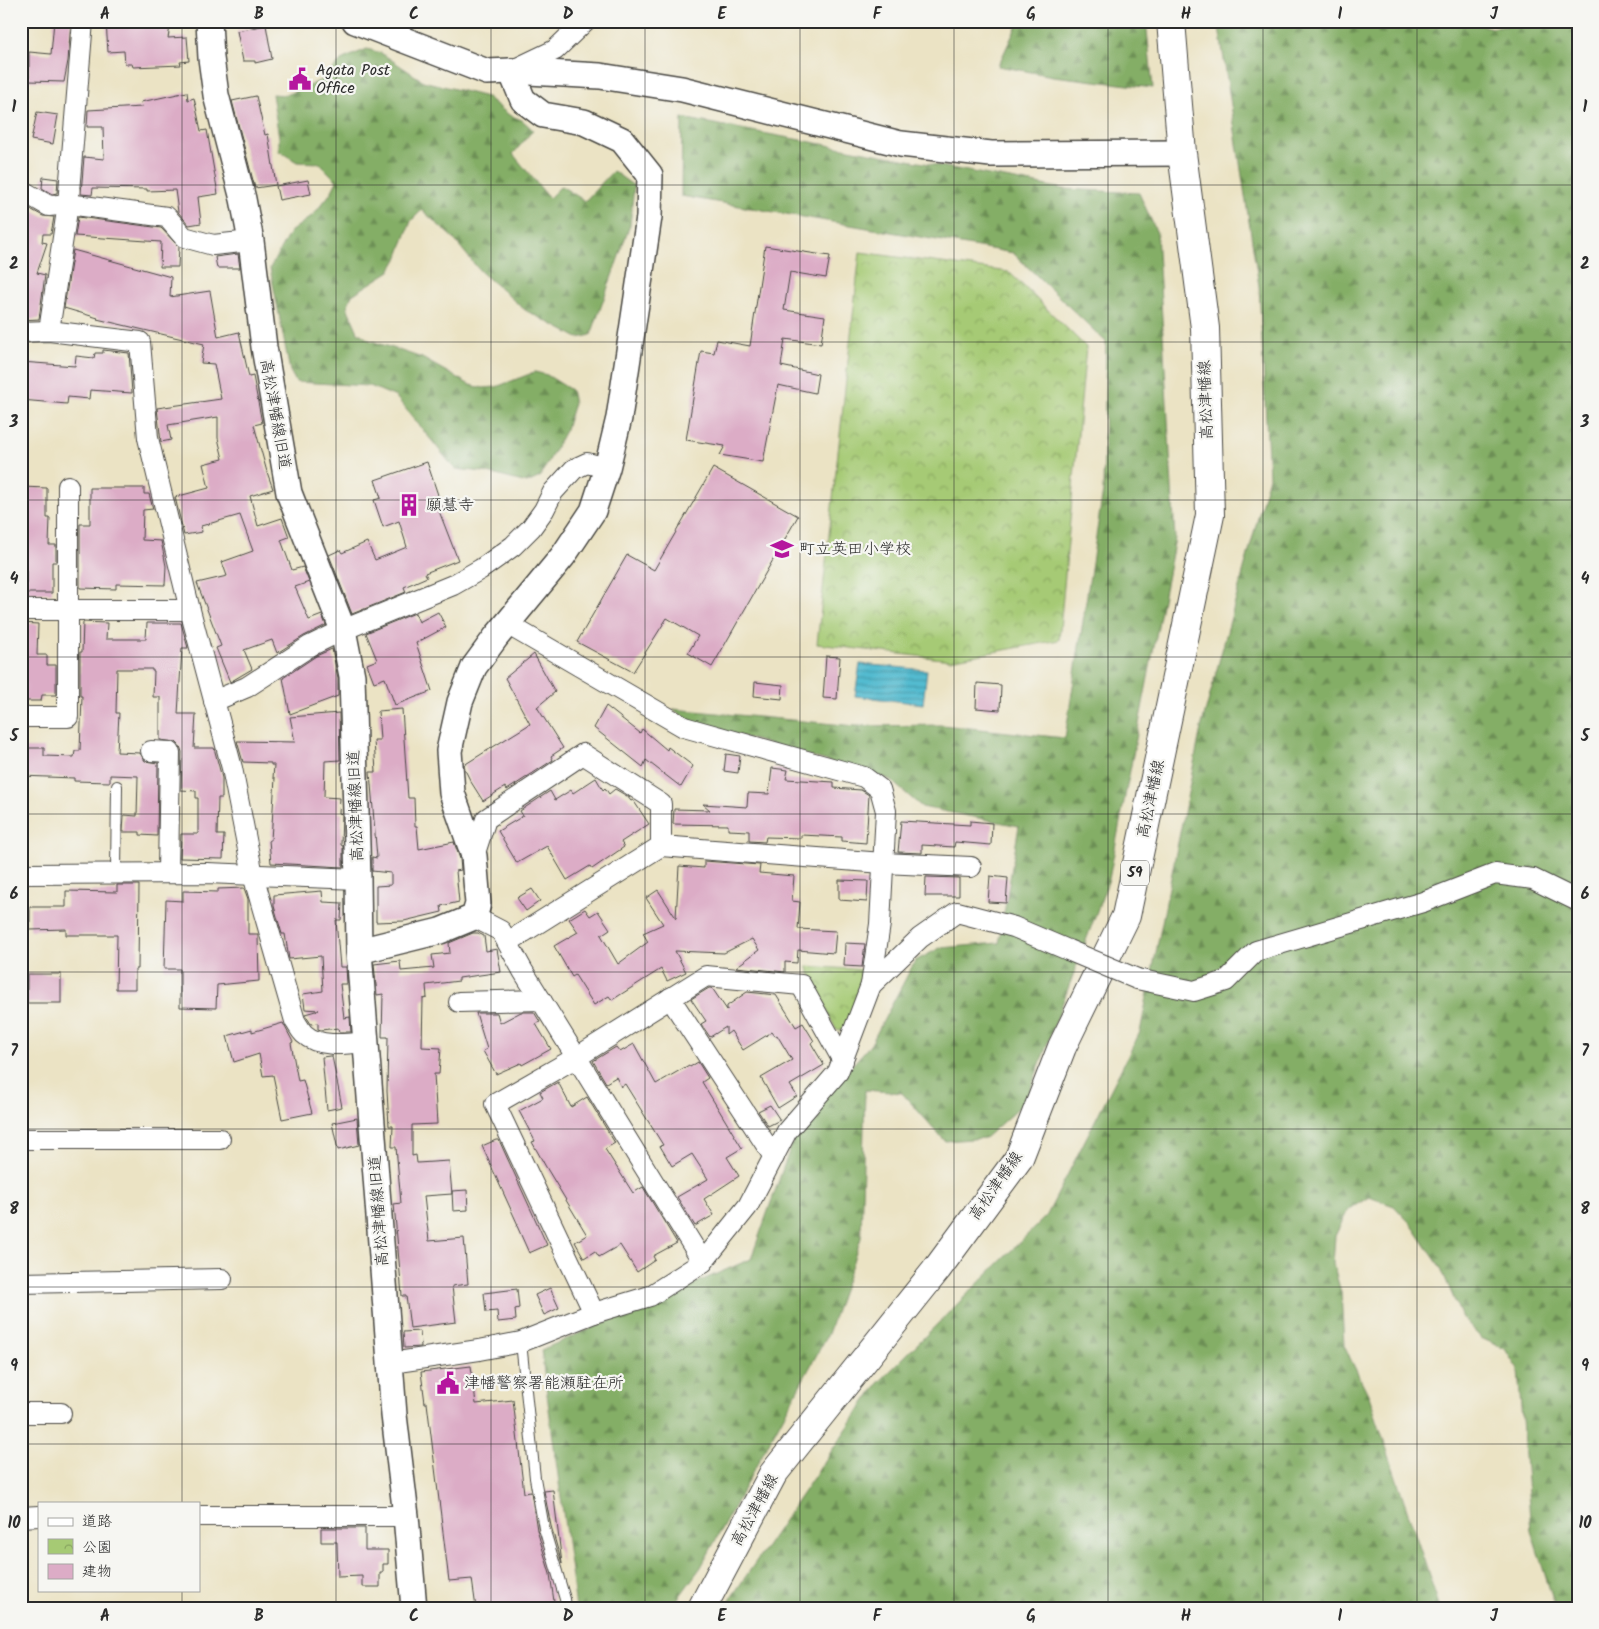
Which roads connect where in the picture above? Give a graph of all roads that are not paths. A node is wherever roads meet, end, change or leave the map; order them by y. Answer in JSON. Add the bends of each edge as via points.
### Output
{"nodes":[{"id":1,"x":83,"y":21,"type":"edge"},
{"id":2,"x":209,"y":21,"type":"edge"},
{"id":3,"x":355,"y":21,"type":"edge"},
{"id":4,"x":585,"y":21,"type":"edge"},
{"id":5,"x":1172,"y":21,"type":"edge"},
{"id":6,"x":511,"y":71,"type":"junction"},
{"id":7,"x":1182,"y":153,"type":"junction"},
{"id":8,"x":21,"y":190,"type":"edge"},
{"id":9,"x":68,"y":204,"type":"junction"},
{"id":10,"x":251,"y":241,"type":"junction"},
{"id":11,"x":49,"y":331,"type":"junction"},
{"id":12,"x":21,"y":332,"type":"edge"},
{"id":13,"x":607,"y":468,"type":"junction"},
{"id":14,"x":68,"y":486,"type":"dead end"},
{"id":15,"x":21,"y":610,"type":"edge"},
{"id":16,"x":69,"y":610,"type":"junction"},
{"id":17,"x":190,"y":610,"type":"junction"},
{"id":18,"x":508,"y":624,"type":"junction"},
{"id":19,"x":343,"y":630,"type":"junction"},
{"id":20,"x":214,"y":701,"type":"junction"},
{"id":21,"x":21,"y":717,"type":"edge"},
{"id":22,"x":151,"y":751,"type":"dead end"},
{"id":23,"x":117,"y":786,"type":"dead end"},
{"id":24,"x":661,"y":846,"type":"junction"},
{"id":25,"x":474,"y":856,"type":"junction"},
{"id":26,"x":883,"y":863,"type":"junction"},
{"id":27,"x":970,"y":867,"type":"dead end"},
{"id":28,"x":116,"y":873,"type":"junction"},
{"id":29,"x":168,"y":873,"type":"junction"},
{"id":30,"x":21,"y":874,"type":"edge"},
{"id":31,"x":253,"y":875,"type":"junction"},
{"id":32,"x":358,"y":879,"type":"junction"},
{"id":33,"x":1578,"y":901,"type":"edge"},
{"id":34,"x":474,"y":917,"type":"junction"},
{"id":35,"x":508,"y":942,"type":"junction"},
{"id":36,"x":359,"y":951,"type":"junction"},
{"id":37,"x":871,"y":985,"type":"junction"},
{"id":38,"x":670,"y":998,"type":"junction"},
{"id":39,"x":541,"y":1000,"type":"junction"},
{"id":40,"x":459,"y":1002,"type":"dead end"},
{"id":41,"x":366,"y":1042,"type":"junction"},
{"id":42,"x":576,"y":1057,"type":"junction"},
{"id":43,"x":843,"y":1061,"type":"junction"},
{"id":44,"x":21,"y":1139,"type":"edge"},
{"id":45,"x":220,"y":1139,"type":"dead end"},
{"id":46,"x":774,"y":1157,"type":"junction"},
{"id":47,"x":703,"y":1262,"type":"junction"},
{"id":48,"x":222,"y":1280,"type":"dead end"},
{"id":49,"x":21,"y":1283,"type":"edge"},
{"id":50,"x":594,"y":1313,"type":"junction"},
{"id":51,"x":521,"y":1342,"type":"junction"},
{"id":52,"x":391,"y":1363,"type":"junction"},
{"id":53,"x":21,"y":1413,"type":"edge"},
{"id":54,"x":61,"y":1413,"type":"dead end"},
{"id":55,"x":21,"y":1516,"type":"edge"},
{"id":56,"x":38,"y":1516,"type":"edge"},
{"id":57,"x":200,"y":1516,"type":"edge"},
{"id":58,"x":406,"y":1516,"type":"junction"},
{"id":59,"x":414,"y":1608,"type":"edge"},
{"id":60,"x":566,"y":1608,"type":"edge"},
{"id":61,"x":702,"y":1608,"type":"edge"}],
"edges":[{"from":1,"to":9,"type":"street"},
{"from":2,"to":10,"type":"street","name":"高松津幡線旧道","via":[[216,95],[244,199]]},
{"from":3,"to":6,"type":"street","via":[[487,72]]},
{"from":4,"to":6,"type":"street","via":[[555,50]]},
{"from":5,"to":7,"type":"main road","name":"高松津幡線","number":"59"},
{"from":6,"to":7,"type":"street","via":[[600,76],[682,89],[901,144],[991,154]]},
{"from":6,"to":13,"type":"street","via":[[523,100],[543,115],[584,122],[622,140],[650,175],[649,217],[619,418]]},
{"from":7,"to":61,"type":"main road","name":"高松津幡線","number":"59","via":[[1204,328],[1210,515],[1126,916],[1062,1047],[1019,1158],[937,1269],[773,1474]]},
{"from":8,"to":9,"type":"street","via":[[49,206]]},
{"from":9,"to":10,"type":"street","via":[[167,217],[184,237],[213,245]]},
{"from":9,"to":11,"type":"street"},
{"from":10,"to":19,"type":"street","name":"高松津幡線旧道","via":[[264,347],[289,493]]},
{"from":11,"to":12,"type":"street"},
{"from":11,"to":17,"type":"street","via":[[140,342],[148,438]]},
{"from":13,"to":18,"type":"street","via":[[593,511],[563,556]]},
{"from":13,"to":19,"type":"street","via":[[588,463],[574,468],[553,492],[531,528],[513,546],[481,569],[453,585]]},
{"from":14,"to":16,"type":"street"},
{"from":15,"to":16,"type":"street"},
{"from":16,"to":17,"type":"street"},
{"from":16,"to":21,"type":"street","via":[[68,717]]},
{"from":17,"to":20,"type":"street"},
{"from":18,"to":25,"type":"street","via":[[474,667],[460,702],[450,751],[452,793]]},
{"from":18,"to":26,"type":"street","via":[[684,727],[864,777],[880,789],[886,811]]},
{"from":19,"to":20,"type":"street","via":[[310,646],[247,687]]},
{"from":19,"to":32,"type":"street","name":"高松津幡線旧道","via":[[352,676]]},
{"from":20,"to":31,"type":"street","via":[[232,768]]},
{"from":22,"to":29,"type":"street","via":[[170,752]]},
{"from":23,"to":28,"type":"lane"},
{"from":24,"to":25,"type":"street","via":[[661,804],[583,754],[486,819]]},
{"from":24,"to":26,"type":"street"},
{"from":24,"to":35,"type":"street"},
{"from":25,"to":34,"type":"street","via":[[478,904]]},
{"from":26,"to":27,"type":"street"},
{"from":26,"to":37,"type":"street","via":[[880,924]]},
{"from":28,"to":29,"type":"street"},
{"from":28,"to":30,"type":"street"},
{"from":29,"to":31,"type":"street"},
{"from":31,"to":32,"type":"street"},
{"from":31,"to":41,"type":"street","via":[[295,1021],[305,1035],[319,1042]]},
{"from":32,"to":36,"type":"street","name":"高松津幡線旧道"},
{"from":33,"to":37,"type":"street","bridge":true,"via":[[1533,879],[1495,874],[1423,902],[1256,951],[1226,981],[1194,991],[1137,979],[1014,927],[956,912],[920,938]]},
{"from":34,"to":35,"type":"street","via":[[501,931]]},
{"from":34,"to":36,"type":"street","via":[[440,931]]},
{"from":35,"to":39,"type":"street"},
{"from":36,"to":41,"type":"street","name":"高松津幡線旧道"},
{"from":37,"to":43,"type":"street"},
{"from":38,"to":42,"type":"street"},
{"from":38,"to":43,"type":"street","via":[[706,976],[801,985]]},
{"from":38,"to":46,"type":"street"},
{"from":39,"to":40,"type":"street"},
{"from":39,"to":42,"type":"street"},
{"from":41,"to":52,"type":"street","name":"高松津幡線旧道"},
{"from":42,"to":47,"type":"street"},
{"from":42,"to":50,"type":"street","via":[[495,1104]]},
{"from":43,"to":46,"type":"street","via":[[838,1072],[787,1131]]},
{"from":44,"to":45,"type":"street"},
{"from":46,"to":47,"type":"street","via":[[748,1206]]},
{"from":47,"to":50,"type":"street","via":[[650,1296]]},
{"from":48,"to":49,"type":"street"},
{"from":50,"to":51,"type":"street"},
{"from":51,"to":52,"type":"street"},
{"from":51,"to":60,"type":"lane","via":[[534,1478]]},
{"from":52,"to":58,"type":"street","name":"高松津幡線旧道"},
{"from":53,"to":54,"type":"street"},
{"from":55,"to":56,"type":"street"},
{"from":57,"to":58,"type":"street"},
{"from":58,"to":59,"type":"street","name":"高松津幡線旧道"}]}
